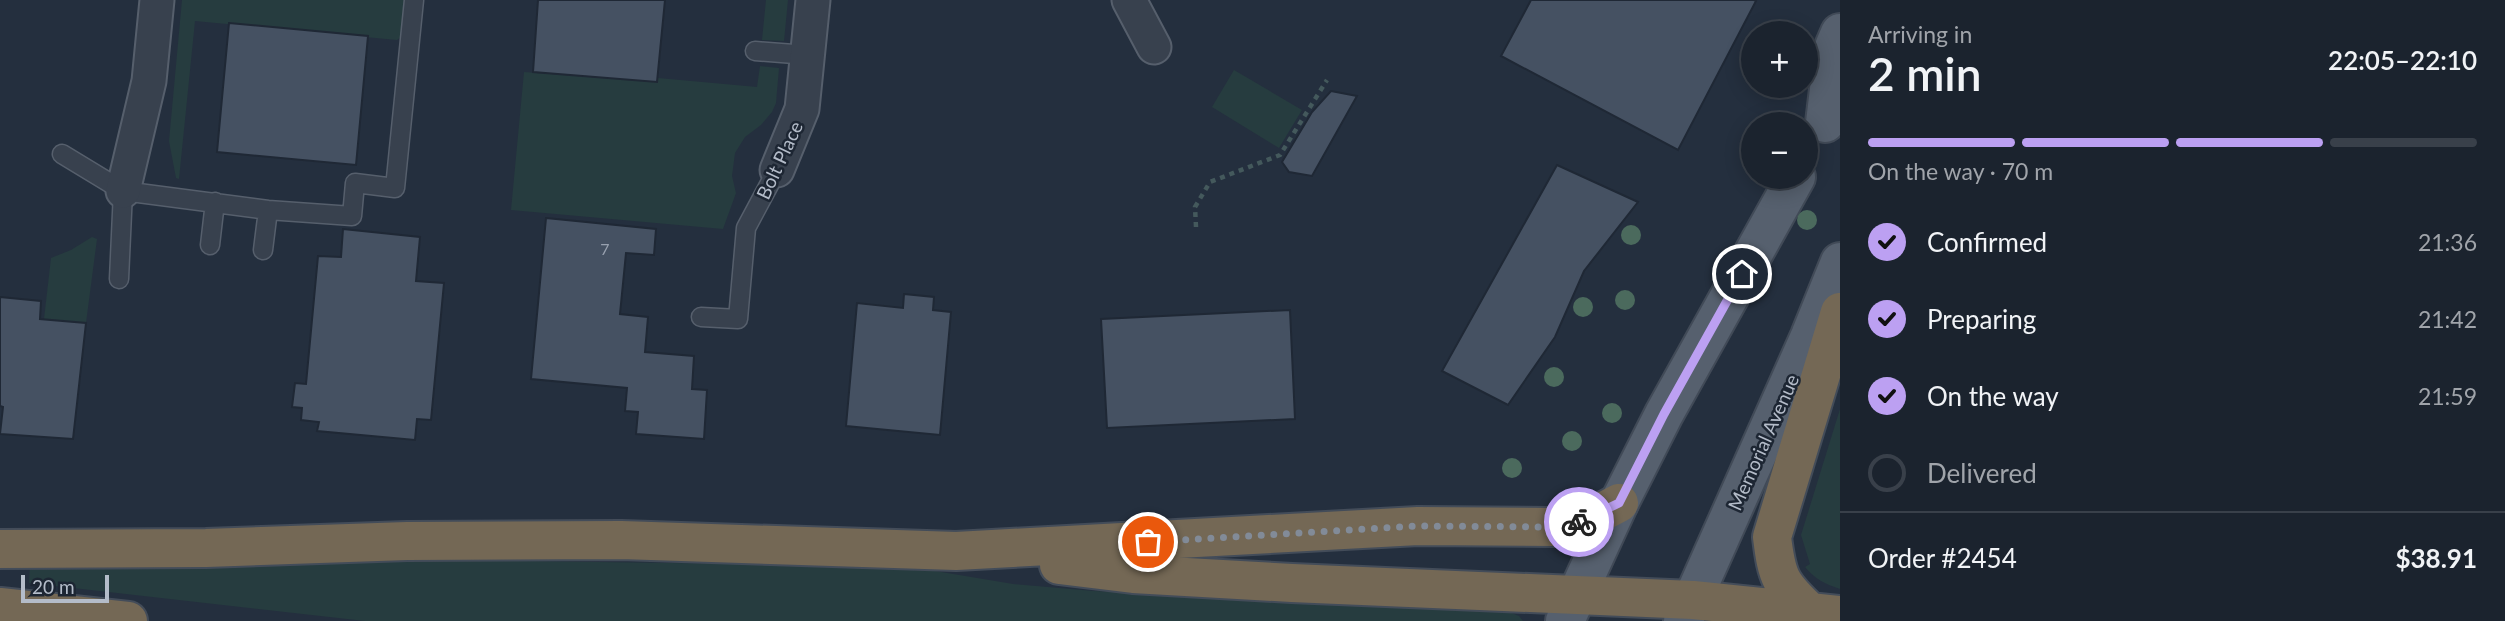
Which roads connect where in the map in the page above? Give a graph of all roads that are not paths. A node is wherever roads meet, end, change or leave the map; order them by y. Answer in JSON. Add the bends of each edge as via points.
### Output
{"nodes":[{"id":1,"x":157,"y":0,"type":"edge"},
{"id":2,"x":414,"y":0,"type":"edge"},
{"id":3,"x":813,"y":0,"type":"edge"},
{"id":4,"x":1129,"y":0,"type":"edge"},
{"id":5,"x":1840,"y":33,"type":"edge"},
{"id":6,"x":1154,"y":47,"type":"dead end"},
{"id":7,"x":755,"y":51,"type":"dead end"},
{"id":8,"x":807,"y":55,"type":"junction"},
{"id":9,"x":1833,"y":107,"type":"edge"},
{"id":10,"x":1818,"y":135,"type":"edge"},
{"id":11,"x":62,"y":154,"type":"dead end"},
{"id":12,"x":776,"y":170,"type":"joint"},
{"id":13,"x":1789,"y":189,"type":"edge"},
{"id":14,"x":123,"y":191,"type":"junction"},
{"id":15,"x":215,"y":202,"type":"junction"},
{"id":16,"x":268,"y":210,"type":"junction"},
{"id":17,"x":210,"y":244,"type":"dead end"},
{"id":18,"x":263,"y":250,"type":"dead end"},
{"id":19,"x":1840,"y":262,"type":"edge"},
{"id":20,"x":119,"y":279,"type":"dead end"},
{"id":21,"x":1840,"y":312,"type":"edge"},
{"id":22,"x":701,"y":317,"type":"dead end"},
{"id":23,"x":1619,"y":503,"type":"junction"},
{"id":24,"x":0,"y":549,"type":"edge"},
{"id":25,"x":957,"y":551,"type":"junction"},
{"id":26,"x":0,"y":607,"type":"edge"},
{"id":27,"x":1571,"y":608,"type":"edge"},
{"id":28,"x":1688,"y":610,"type":"edge"},
{"id":29,"x":1825,"y":613,"type":"edge"},
{"id":30,"x":128,"y":621,"type":"edge"}],
"edges":[{"from":1,"to":14,"type":"street","via":[[149,81]]},
{"from":2,"to":16,"type":"lane","via":[[395,188],[355,183],[352,216]]},
{"from":3,"to":8,"type":"street","name":"Bolt Place"},
{"from":4,"to":6,"type":"street"},
{"from":5,"to":9,"type":"main road","via":[[1834,47]]},
{"from":7,"to":8,"type":"lane"},
{"from":8,"to":12,"type":"street","name":"Bolt Place","via":[[802,109]]},
{"from":9,"to":10,"type":"main road"},
{"from":11,"to":14,"type":"lane"},
{"from":12,"to":22,"type":"lane","name":"Bolt Place","via":[[746,228],[738,319]]},
{"from":13,"to":23,"type":"main road"},
{"from":14,"to":15,"type":"lane"},
{"from":14,"to":20,"type":"lane"},
{"from":15,"to":16,"type":"lane"},
{"from":15,"to":17,"type":"lane"},
{"from":16,"to":18,"type":"lane"},
{"from":19,"to":28,"type":"main road","name":"Memorial Avenue"},
{"from":21,"to":29,"type":"highway","via":[[1772,537],[1786,589]]},
{"from":23,"to":25,"type":"highway","via":[[1587,520],[1554,527],[1418,526]]},
{"from":23,"to":27,"type":"main road"},
{"from":24,"to":25,"type":"highway","via":[[621,540]]},
{"from":25,"to":27,"type":"highway","via":[[1133,574]]},
{"from":26,"to":30,"type":"highway"},
{"from":27,"to":28,"type":"highway"},
{"from":28,"to":29,"type":"highway"}]}
